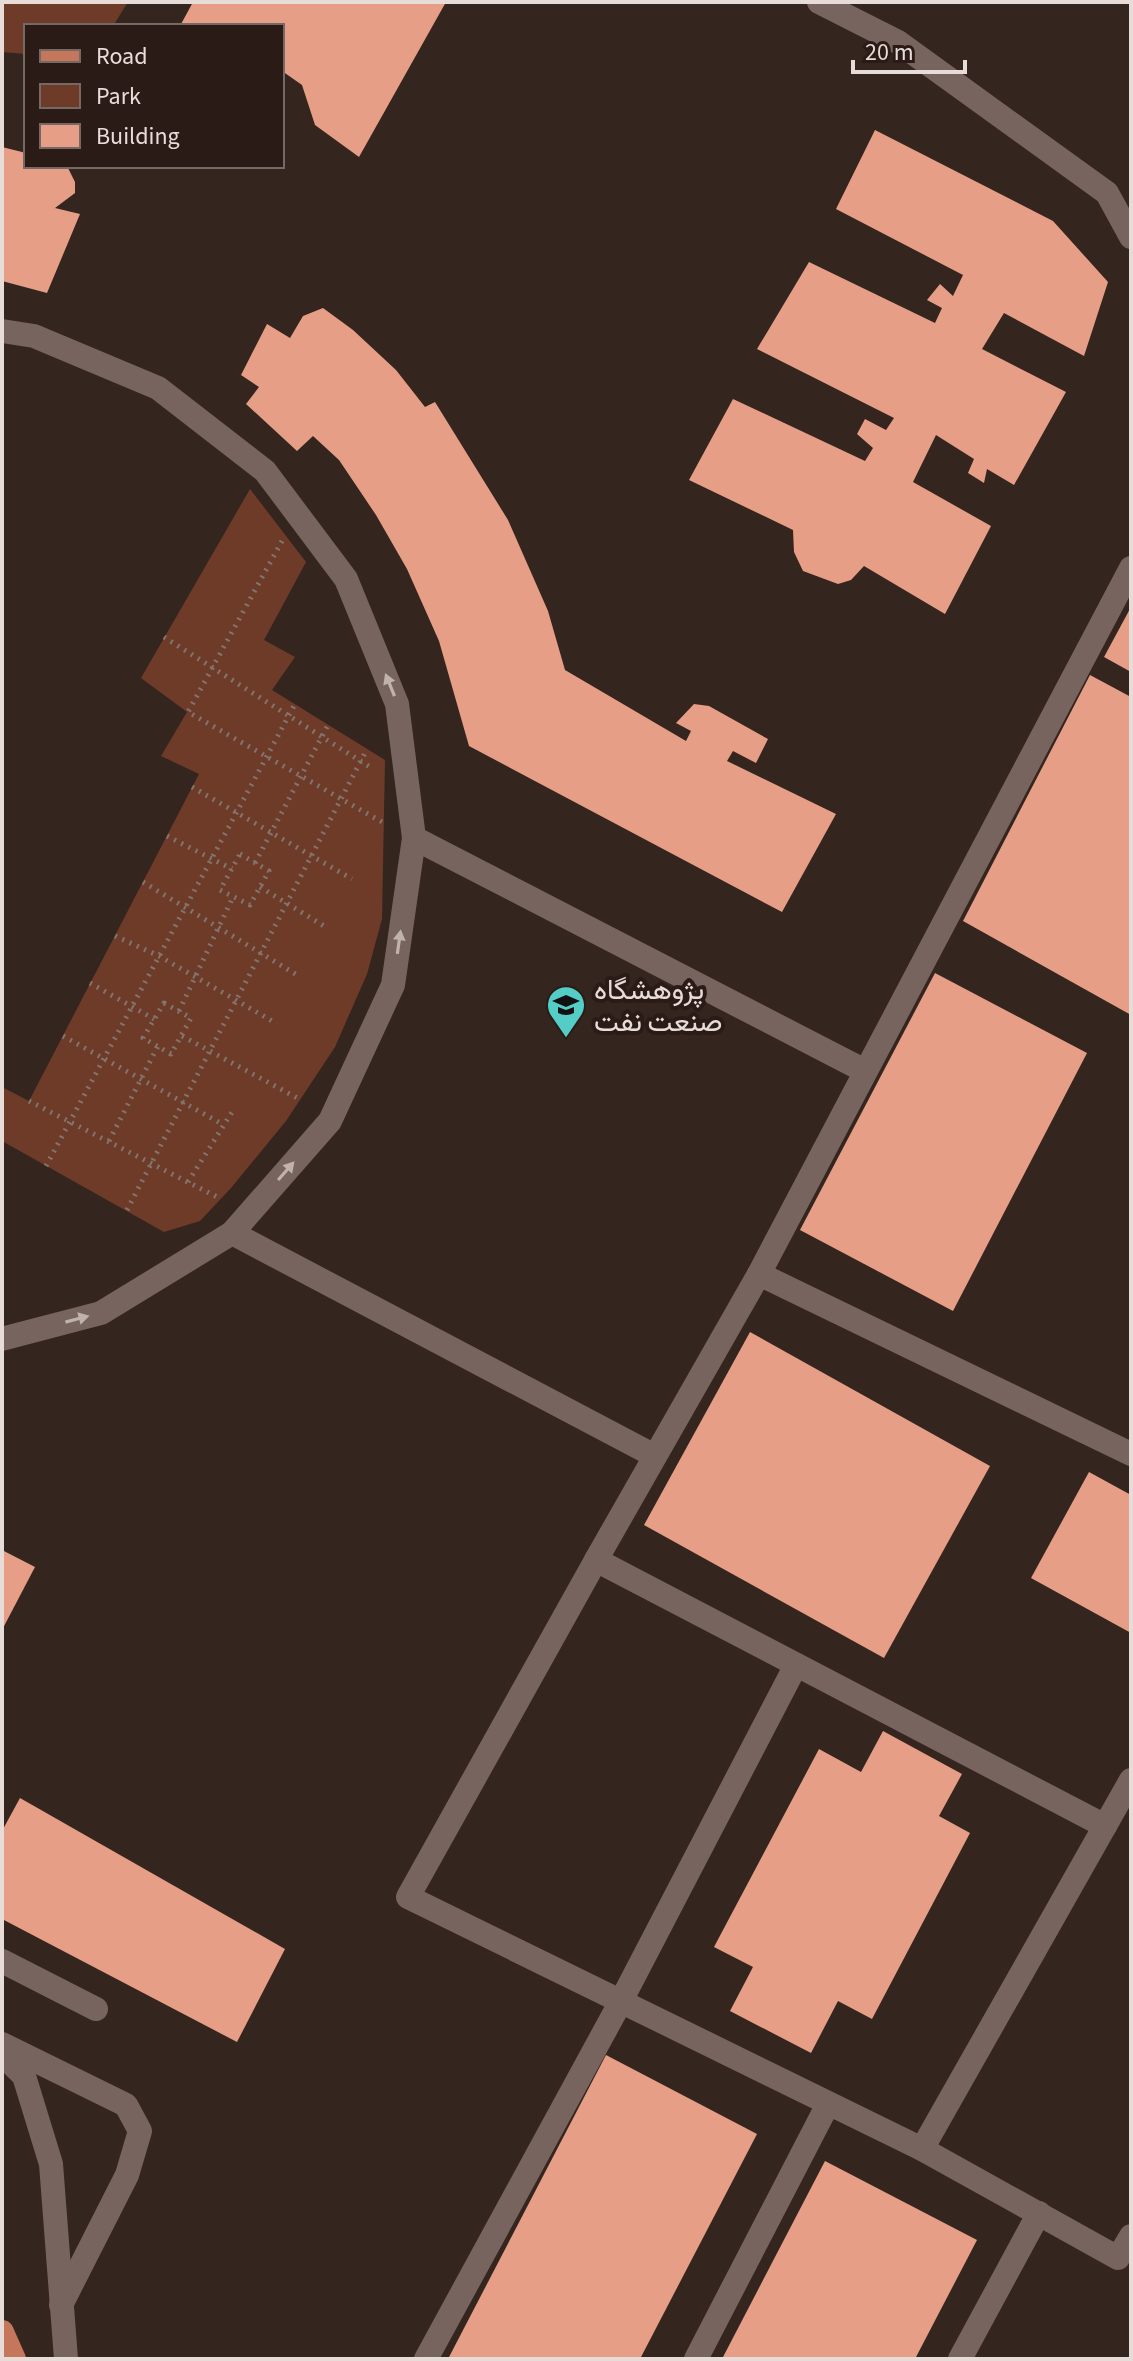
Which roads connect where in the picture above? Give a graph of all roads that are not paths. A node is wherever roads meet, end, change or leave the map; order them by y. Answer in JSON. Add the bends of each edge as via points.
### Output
{"nodes":[{"id":1,"x":819,"y":2,"type":"edge"},
{"id":2,"x":1131,"y":237,"type":"edge"},
{"id":3,"x":2,"y":331,"type":"edge"},
{"id":4,"x":1131,"y":568,"type":"edge"},
{"id":5,"x":414,"y":838,"type":"junction"},
{"id":6,"x":865,"y":1071,"type":"junction"},
{"id":7,"x":232,"y":1233,"type":"junction"},
{"id":8,"x":759,"y":1274,"type":"junction"},
{"id":9,"x":2,"y":1339,"type":"edge"},
{"id":10,"x":1131,"y":1454,"type":"edge"},
{"id":11,"x":653,"y":1455,"type":"junction"},
{"id":12,"x":596,"y":1560,"type":"junction"},
{"id":13,"x":796,"y":1665,"type":"junction"},
{"id":14,"x":1131,"y":1780,"type":"edge"},
{"id":15,"x":1105,"y":1826,"type":"junction"},
{"id":16,"x":2,"y":1961,"type":"edge"},
{"id":17,"x":620,"y":2003,"type":"junction"},
{"id":18,"x":96,"y":2009,"type":"dead end"},
{"id":19,"x":2,"y":2044,"type":"edge"},
{"id":20,"x":2,"y":2054,"type":"edge"},
{"id":21,"x":828,"y":2104,"type":"junction"},
{"id":22,"x":922,"y":2149,"type":"junction"},
{"id":23,"x":1039,"y":2213,"type":"junction"},
{"id":24,"x":1131,"y":2236,"type":"edge"},
{"id":25,"x":61,"y":2305,"type":"junction"},
{"id":26,"x":2,"y":2332,"type":"edge"},
{"id":27,"x":14,"y":2359,"type":"edge"},
{"id":28,"x":66,"y":2359,"type":"edge"},
{"id":29,"x":426,"y":2359,"type":"edge"},
{"id":30,"x":696,"y":2359,"type":"edge"},
{"id":31,"x":960,"y":2359,"type":"edge"}],
"edges":[{"from":1,"to":2,"type":"lane","via":[[898,42],[1107,193]]},
{"from":5,"to":3,"type":"lane","one_way":true,"via":[[397,704],[386,676],[346,579],[265,471],[158,388],[34,336]]},
{"from":4,"to":6,"type":"lane"},
{"from":5,"to":6,"type":"lane"},
{"from":7,"to":5,"type":"lane","one_way":true,"via":[[330,1121],[381,1012],[393,985]]},
{"from":6,"to":8,"type":"lane"},
{"from":9,"to":7,"type":"lane","one_way":true,"via":[[101,1313]]},
{"from":7,"to":11,"type":"lane"},
{"from":8,"to":10,"type":"lane"},
{"from":8,"to":11,"type":"lane"},
{"from":11,"to":12,"type":"lane"},
{"from":12,"to":13,"type":"lane"},
{"from":12,"to":17,"type":"lane","via":[[408,1897]]},
{"from":13,"to":15,"type":"lane"},
{"from":13,"to":17,"type":"lane"},
{"from":14,"to":15,"type":"lane"},
{"from":15,"to":22,"type":"lane"},
{"from":16,"to":18,"type":"lane"},
{"from":17,"to":21,"type":"lane"},
{"from":17,"to":29,"type":"lane"},
{"from":19,"to":25,"type":"lane","via":[[126,2105],[140,2131],[127,2175]]},
{"from":20,"to":25,"type":"lane","via":[[24,2076],[51,2164]]},
{"from":21,"to":22,"type":"lane"},
{"from":21,"to":30,"type":"lane"},
{"from":22,"to":23,"type":"lane"},
{"from":23,"to":24,"type":"lane","via":[[1118,2258]]},
{"from":23,"to":31,"type":"lane"},
{"from":25,"to":28,"type":"lane"},
{"from":26,"to":27,"type":"main road"}]}
